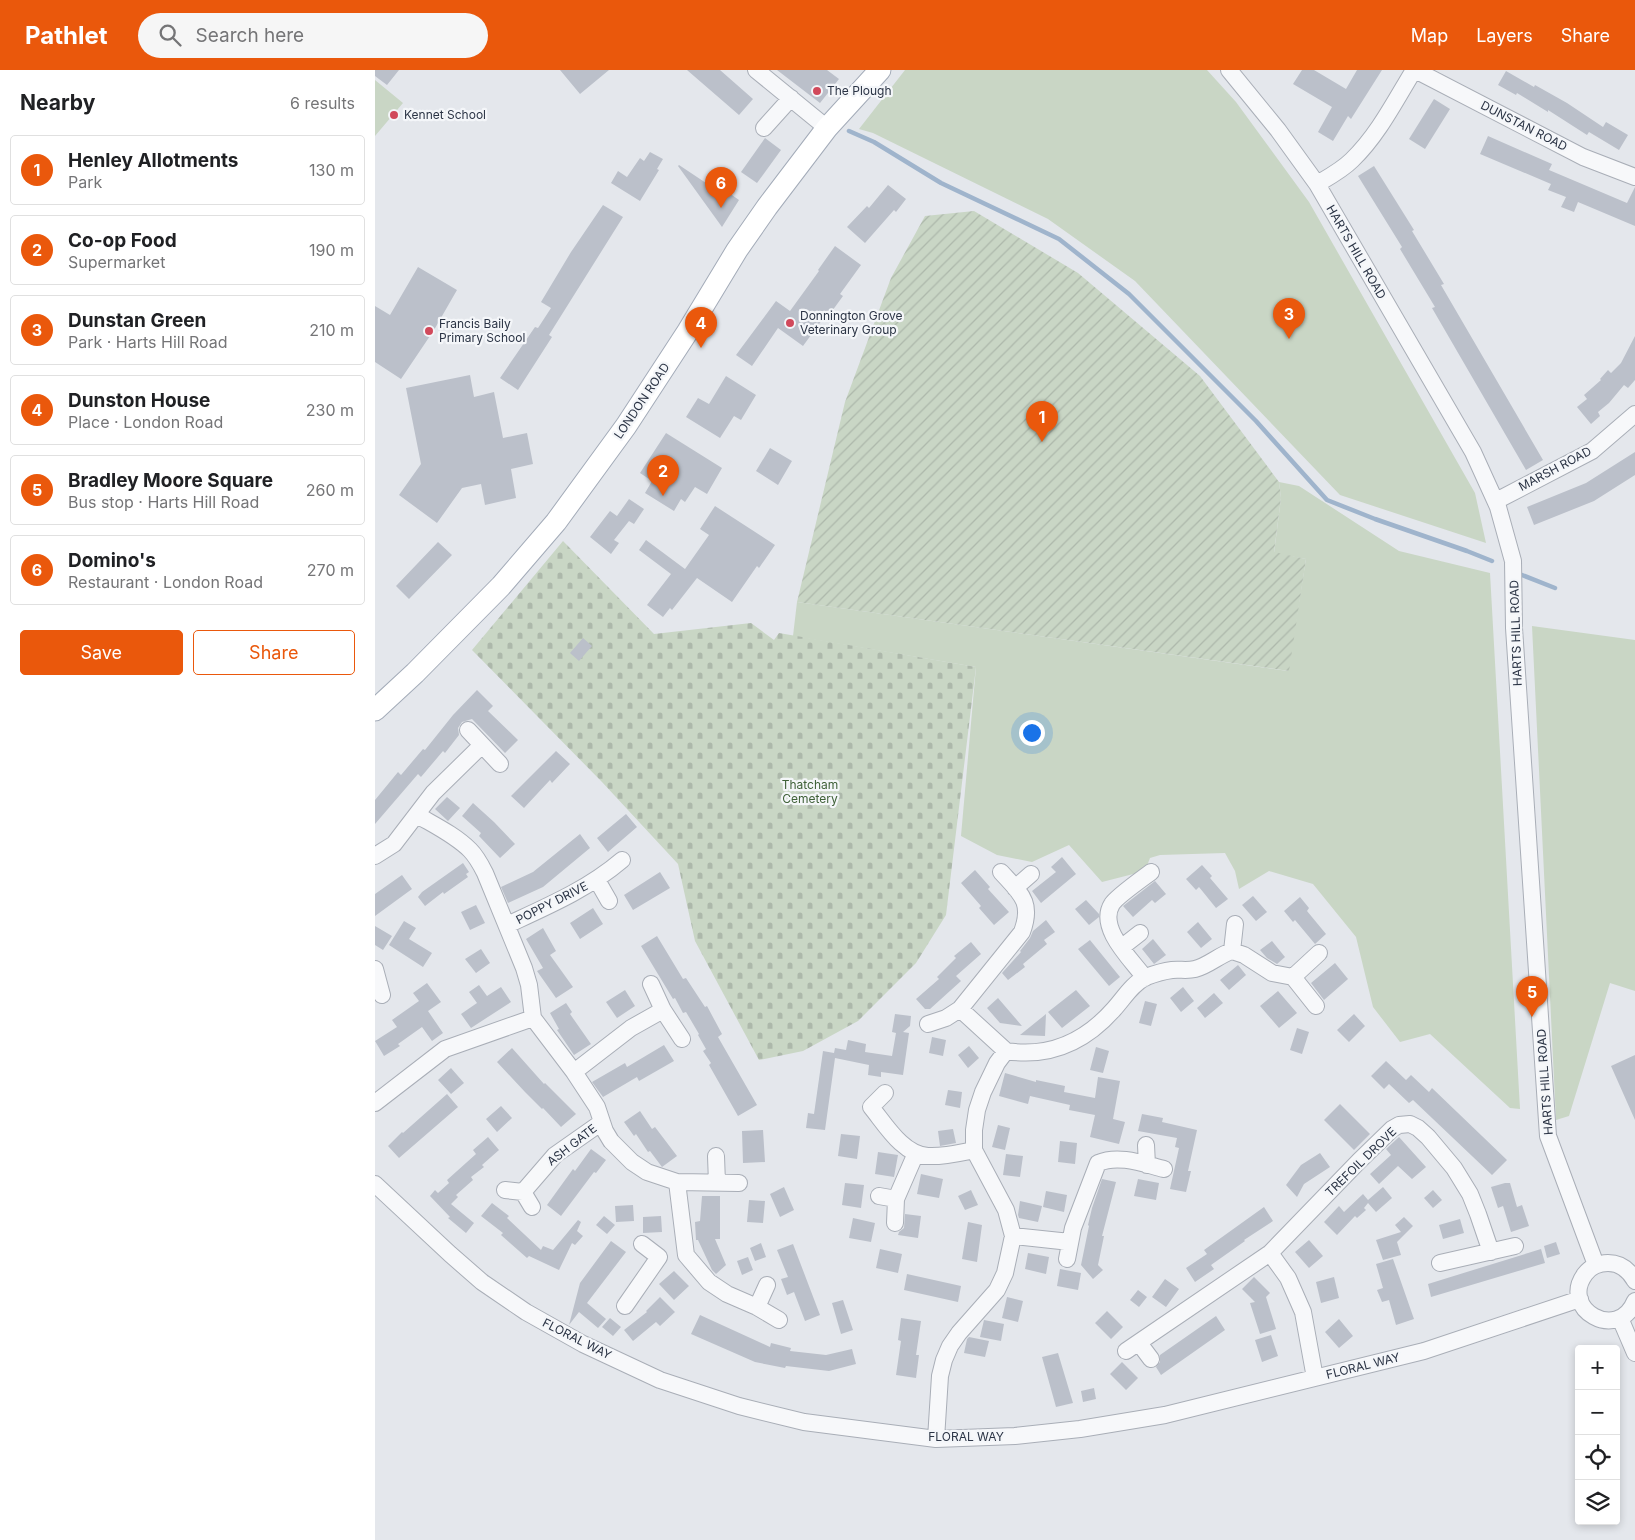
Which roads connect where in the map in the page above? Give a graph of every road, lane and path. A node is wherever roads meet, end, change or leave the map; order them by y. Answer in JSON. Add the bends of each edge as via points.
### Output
{"nodes":[{"id":1,"x":756,"y":70,"type":"edge"},
{"id":2,"x":880,"y":70,"type":"edge"},
{"id":3,"x":1229,"y":70,"type":"edge"},
{"id":4,"x":1415,"y":70,"type":"edge"},
{"id":5,"x":791,"y":98,"type":"junction"},
{"id":6,"x":764,"y":128,"type":"dead end"},
{"id":7,"x":827,"y":128,"type":"junction"},
{"id":8,"x":1635,"y":177,"type":"edge"},
{"id":9,"x":1317,"y":184,"type":"junction"},
{"id":10,"x":1635,"y":414,"type":"edge"},
{"id":11,"x":1496,"y":500,"type":"junction"},
{"id":12,"x":375,"y":710,"type":"edge"},
{"id":13,"x":468,"y":730,"type":"dead end"},
{"id":14,"x":482,"y":745,"type":"junction"},
{"id":15,"x":500,"y":764,"type":"dead end"},
{"id":16,"x":417,"y":816,"type":"junction"},
{"id":17,"x":375,"y":856,"type":"edge"},
{"id":18,"x":622,"y":860,"type":"dead end"},
{"id":19,"x":1001,"y":872,"type":"dead end"},
{"id":20,"x":1151,"y":872,"type":"dead end"},
{"id":21,"x":1031,"y":874,"type":"dead end"},
{"id":22,"x":597,"y":880,"type":"junction"},
{"id":23,"x":1015,"y":888,"type":"junction"},
{"id":24,"x":609,"y":901,"type":"dead end"},
{"id":25,"x":1235,"y":924,"type":"dead end"},
{"id":26,"x":507,"y":925,"type":"junction"},
{"id":27,"x":1140,"y":933,"type":"dead end"},
{"id":28,"x":1122,"y":947,"type":"junction"},
{"id":29,"x":1232,"y":951,"type":"junction"},
{"id":30,"x":1319,"y":953,"type":"dead end"},
{"id":31,"x":379,"y":967,"type":"edge"},
{"id":32,"x":1293,"y":977,"type":"junction"},
{"id":33,"x":1145,"y":978,"type":"junction"},
{"id":34,"x":651,"y":984,"type":"dead end"},
{"id":35,"x":382,"y":995,"type":"dead end"},
{"id":36,"x":1316,"y":1006,"type":"dead end"},
{"id":37,"x":960,"y":1009,"type":"junction"},
{"id":38,"x":663,"y":1010,"type":"junction"},
{"id":39,"x":533,"y":1018,"type":"junction"},
{"id":40,"x":928,"y":1024,"type":"dead end"},
{"id":41,"x":682,"y":1039,"type":"dead end"},
{"id":42,"x":1006,"y":1051,"type":"junction"},
{"id":43,"x":574,"y":1072,"type":"junction"},
{"id":44,"x":885,"y":1094,"type":"dead end"},
{"id":45,"x":375,"y":1103,"type":"edge"},
{"id":46,"x":602,"y":1122,"type":"junction"},
{"id":47,"x":1146,"y":1145,"type":"dead end"},
{"id":48,"x":974,"y":1150,"type":"junction"},
{"id":49,"x":917,"y":1153,"type":"junction"},
{"id":50,"x":716,"y":1156,"type":"dead end"},
{"id":51,"x":1147,"y":1165,"type":"junction"},
{"id":52,"x":1164,"y":1169,"type":"dead end"},
{"id":53,"x":677,"y":1182,"type":"junction"},
{"id":54,"x":717,"y":1183,"type":"junction"},
{"id":55,"x":739,"y":1183,"type":"dead end"},
{"id":56,"x":375,"y":1184,"type":"edge"},
{"id":57,"x":505,"y":1190,"type":"dead end"},
{"id":58,"x":523,"y":1192,"type":"junction"},
{"id":59,"x":532,"y":1207,"type":"dead end"},
{"id":60,"x":895,"y":1222,"type":"dead end"},
{"id":61,"x":1013,"y":1236,"type":"junction"},
{"id":62,"x":1070,"y":1242,"type":"junction"},
{"id":63,"x":642,"y":1244,"type":"dead end"},
{"id":64,"x":1515,"y":1246,"type":"dead end"},
{"id":65,"x":1491,"y":1252,"type":"junction"},
{"id":66,"x":1270,"y":1253,"type":"junction"},
{"id":67,"x":686,"y":1255,"type":"junction"},
{"id":68,"x":659,"y":1257,"type":"junction"},
{"id":69,"x":1067,"y":1258,"type":"dead end"},
{"id":70,"x":1440,"y":1263,"type":"dead end"},
{"id":71,"x":1596,"y":1265,"type":"junction"},
{"id":72,"x":1635,"y":1281,"type":"edge"},
{"id":73,"x":767,"y":1285,"type":"dead end"},
{"id":74,"x":1580,"y":1299,"type":"junction"},
{"id":75,"x":1635,"y":1301,"type":"edge"},
{"id":76,"x":625,"y":1306,"type":"dead end"},
{"id":77,"x":757,"y":1307,"type":"junction"},
{"id":78,"x":1620,"y":1318,"type":"junction"},
{"id":79,"x":779,"y":1320,"type":"dead end"},
{"id":80,"x":1635,"y":1353,"type":"edge"},
{"id":81,"x":1151,"y":1359,"type":"dead end"},
{"id":82,"x":1315,"y":1378,"type":"junction"},
{"id":83,"x":936,"y":1439,"type":"junction"}],
"edges":[{"from":1,"to":5,"type":"street"},
{"from":2,"to":7,"type":"main road","name":"LONDON ROAD"},
{"from":3,"to":9,"type":"street","name":"HARTS HILL ROAD"},
{"from":4,"to":8,"type":"street","name":"DUNSTAN ROAD","via":[[1583,157]]},
{"from":4,"to":9,"type":"street","via":[[1371,140],[1339,170]]},
{"from":5,"to":6,"type":"street"},
{"from":5,"to":7,"type":"street"},
{"from":7,"to":12,"type":"main road","name":"LONDON ROAD","via":[[737,250],[626,426],[556,522],[501,586]]},
{"from":9,"to":11,"type":"street","name":"HARTS HILL ROAD","via":[[1473,452]]},
{"from":10,"to":11,"type":"street","name":"MARSH ROAD","via":[[1592,451]]},
{"from":11,"to":71,"type":"street","name":"HARTS HILL ROAD","via":[[1513,561],[1513,628],[1548,1136]]},
{"from":13,"to":14,"type":"street"},
{"from":14,"to":15,"type":"street"},
{"from":14,"to":16,"type":"street","via":[[433,793]]},
{"from":16,"to":17,"type":"street","via":[[394,844]]},
{"from":16,"to":26,"type":"street","via":[[470,850],[485,873]]},
{"from":18,"to":22,"type":"street","name":"POPPY DRIVE"},
{"from":19,"to":23,"type":"street"},
{"from":20,"to":28,"type":"street","via":[[1112,904],[1107,922]]},
{"from":21,"to":23,"type":"street"},
{"from":22,"to":24,"type":"street","name":"POPPY DRIVE"},
{"from":22,"to":26,"type":"street","name":"POPPY DRIVE"},
{"from":23,"to":37,"type":"street","via":[[1023,897],[1026,908],[1027,918],[1022,932]]},
{"from":25,"to":29,"type":"street"},
{"from":26,"to":39,"type":"street","via":[[529,985]]},
{"from":27,"to":28,"type":"street"},
{"from":28,"to":33,"type":"street"},
{"from":29,"to":32,"type":"street","via":[[1245,954],[1272,973]]},
{"from":29,"to":33,"type":"street","via":[[1194,969],[1171,970]]},
{"from":30,"to":32,"type":"street"},
{"from":31,"to":35,"type":"street"},
{"from":32,"to":36,"type":"street"},
{"from":33,"to":42,"type":"street","via":[[1083,1037],[1046,1051],[1023,1054]]},
{"from":34,"to":38,"type":"street"},
{"from":37,"to":40,"type":"street"},
{"from":37,"to":42,"type":"street"},
{"from":38,"to":41,"type":"street"},
{"from":38,"to":43,"type":"street","via":[[631,1028]]},
{"from":39,"to":43,"type":"street"},
{"from":39,"to":45,"type":"street","via":[[445,1049]]},
{"from":42,"to":48,"type":"street","via":[[983,1092],[977,1110]]},
{"from":43,"to":46,"type":"street","via":[[597,1107]]},
{"from":44,"to":49,"type":"street","via":[[867,1110]]},
{"from":46,"to":53,"type":"street","via":[[611,1141],[632,1162],[647,1172]]},
{"from":46,"to":58,"type":"street","name":"ASH GATE","via":[[555,1155]]},
{"from":47,"to":51,"type":"street"},
{"from":48,"to":49,"type":"street","via":[[938,1156]]},
{"from":48,"to":61,"type":"street","via":[[1006,1210]]},
{"from":49,"to":60,"type":"street","via":[[888,1197]]},
{"from":50,"to":54,"type":"street"},
{"from":51,"to":52,"type":"street"},
{"from":51,"to":62,"type":"street","via":[[1108,1159],[1098,1163]]},
{"from":53,"to":54,"type":"street"},
{"from":53,"to":67,"type":"street"},
{"from":54,"to":55,"type":"street"},
{"from":56,"to":83,"type":"street","name":"FLORAL WAY","via":[[449,1254],[526,1312],[583,1344],[660,1380],[739,1406],[804,1422]]},
{"from":57,"to":58,"type":"street"},
{"from":58,"to":59,"type":"street"},
{"from":61,"to":62,"type":"street"},
{"from":61,"to":83,"type":"street","via":[[1005,1273],[997,1290],[959,1333],[944,1360]]},
{"from":62,"to":69,"type":"street"},
{"from":63,"to":68,"type":"street"},
{"from":64,"to":65,"type":"street"},
{"from":65,"to":66,"type":"street","name":"TREFOIL DROVE","via":[[1479,1214],[1454,1168],[1422,1132],[1406,1123],[1396,1126],[1385,1136]]},
{"from":65,"to":70,"type":"street"},
{"from":66,"to":81,"type":"street","name":"TREFOIL DROVE","via":[[1133,1347]]},
{"from":66,"to":82,"type":"street","via":[[1288,1278],[1303,1312]]},
{"from":67,"to":68,"type":"street"},
{"from":67,"to":77,"type":"street","via":[[709,1282]]},
{"from":68,"to":76,"type":"street"},
{"from":71,"to":72,"type":"street","via":[[1614,1263],[1623,1267]]},
{"from":71,"to":74,"type":"street","via":[[1580,1283]]},
{"from":73,"to":77,"type":"street"},
{"from":74,"to":78,"type":"street","via":[[1589,1314],[1596,1318]]},
{"from":74,"to":82,"type":"street","name":"FLORAL WAY","via":[[1424,1351]]},
{"from":75,"to":78,"type":"street"},
{"from":77,"to":79,"type":"street"},
{"from":78,"to":80,"type":"street"},
{"from":82,"to":83,"type":"street","name":"FLORAL WAY","via":[[1165,1415],[1080,1429]]}]}
